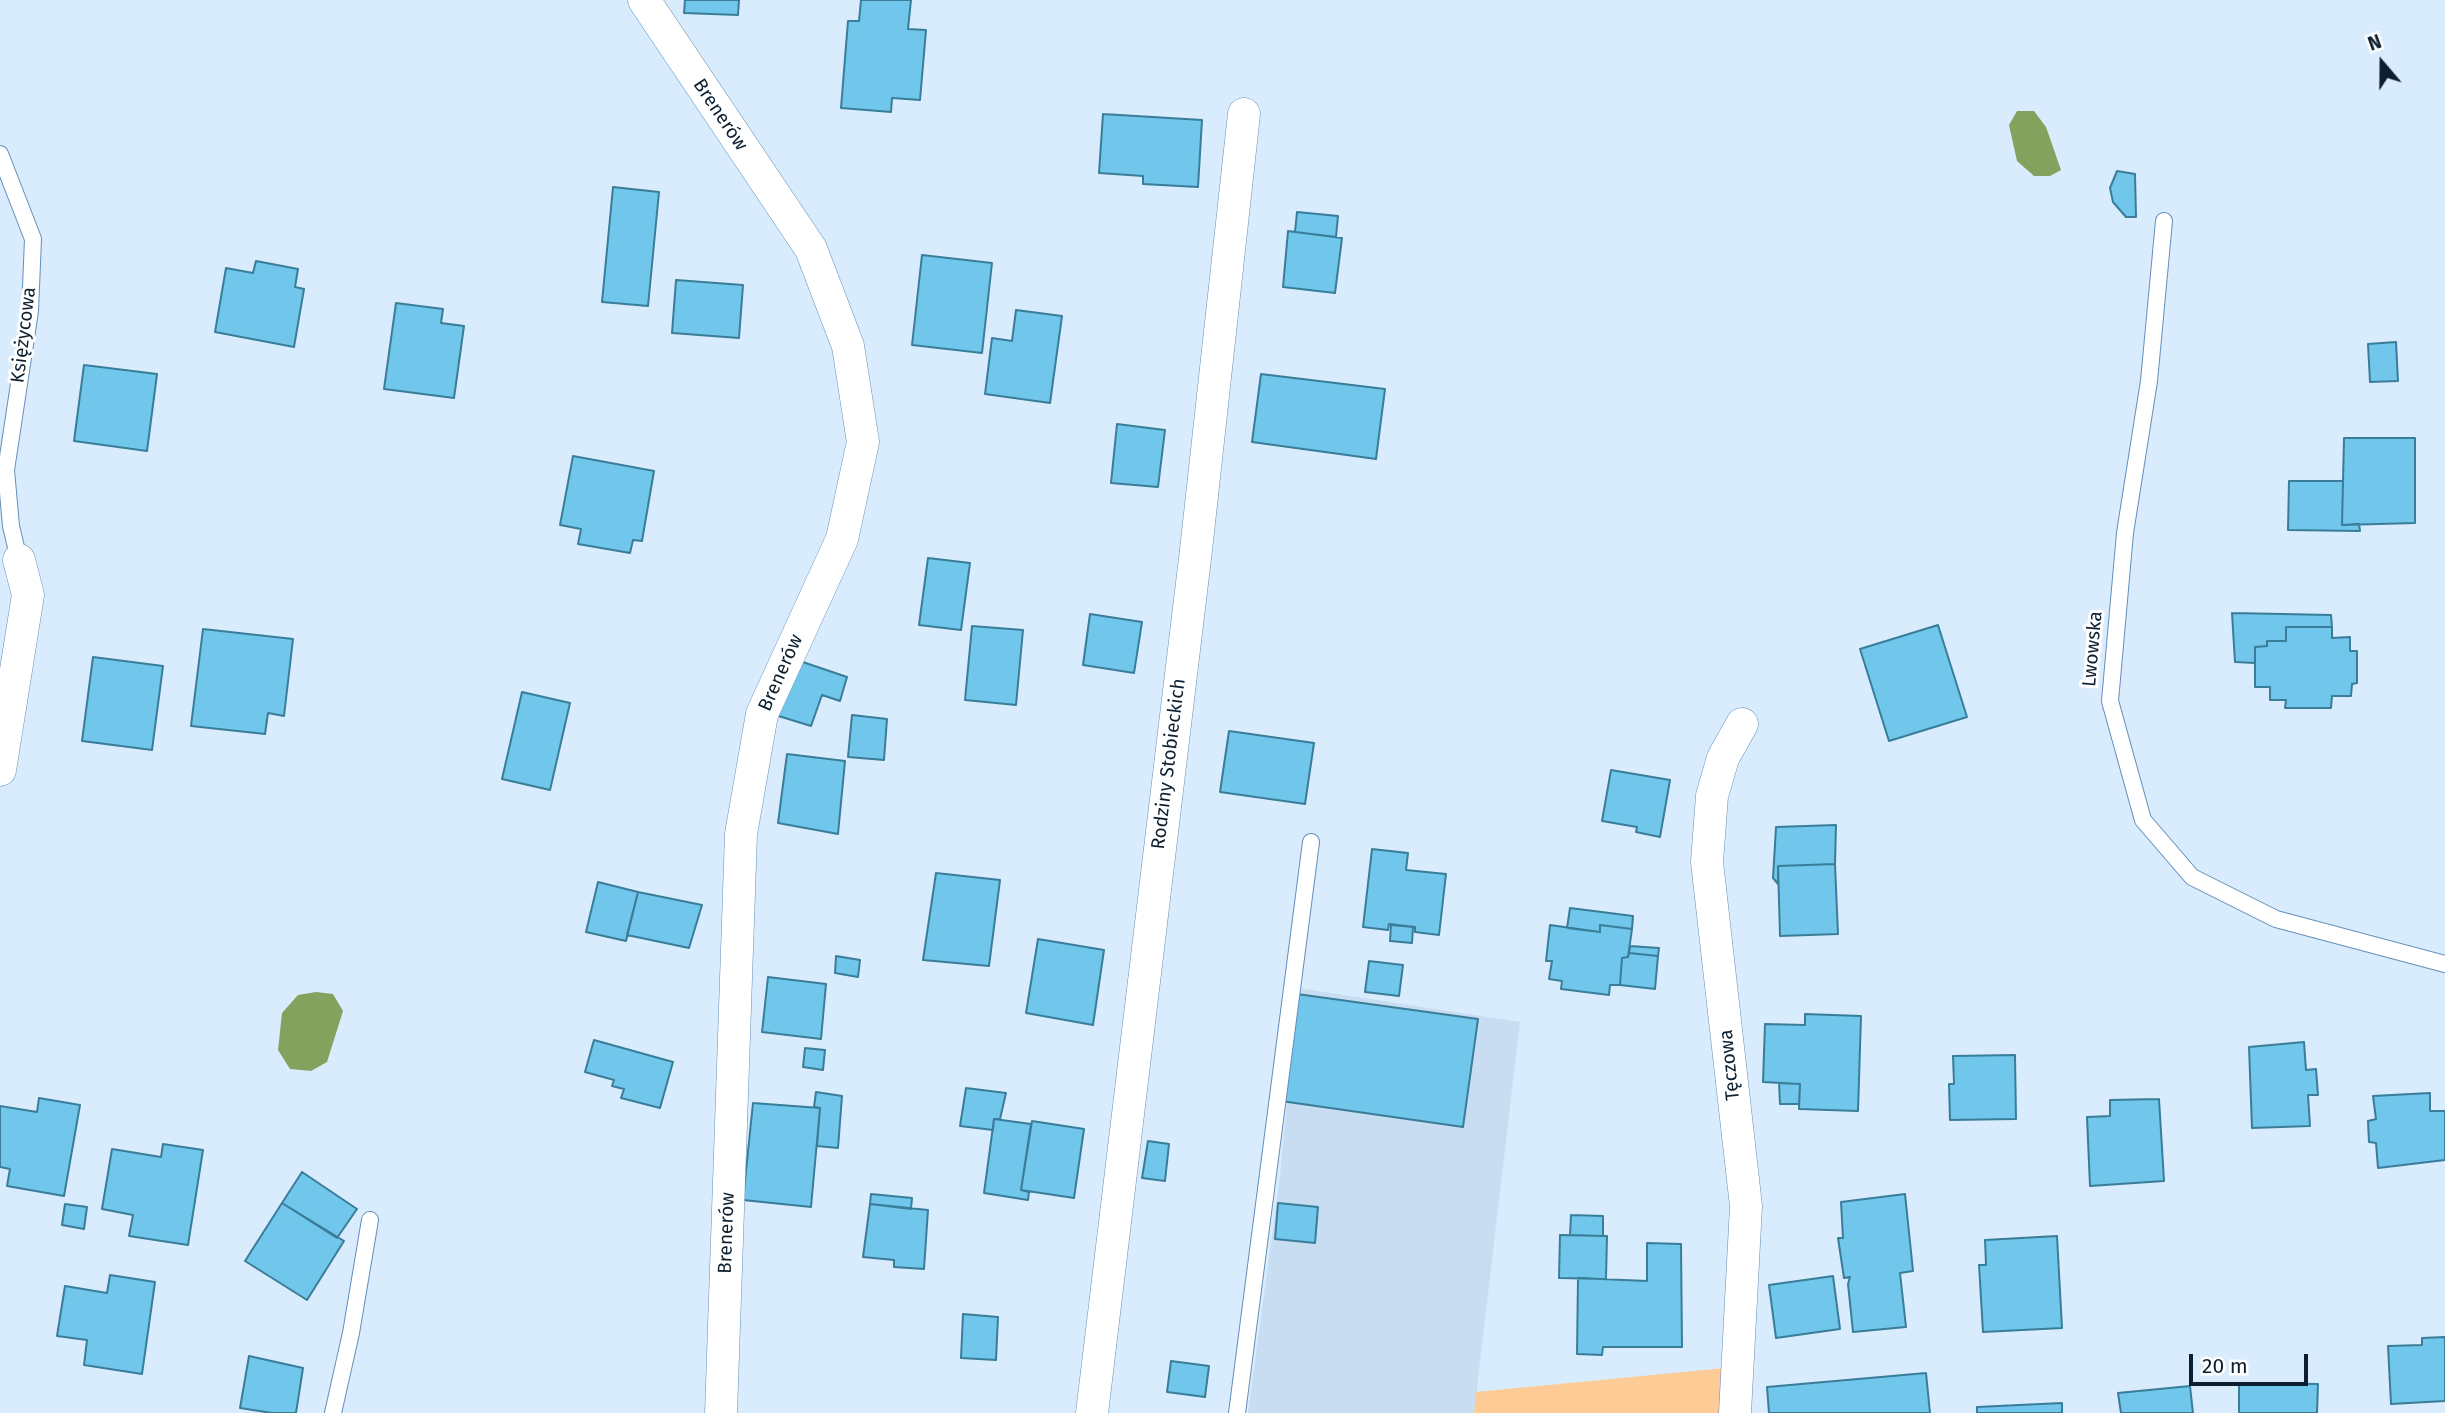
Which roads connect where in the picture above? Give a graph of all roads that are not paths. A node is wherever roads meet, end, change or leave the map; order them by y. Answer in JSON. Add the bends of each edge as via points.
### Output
{"nodes":[{"id":1,"x":643,"y":0,"type":"edge"},
{"id":2,"x":1244,"y":114,"type":"dead end"},
{"id":3,"x":0,"y":154,"type":"edge"},
{"id":4,"x":2164,"y":221,"type":"dead end"},
{"id":5,"x":19,"y":560,"type":"joint"},
{"id":6,"x":1742,"y":724,"type":"dead end"},
{"id":7,"x":0,"y":770,"type":"edge"},
{"id":8,"x":1311,"y":842,"type":"dead end"},
{"id":9,"x":2445,"y":964,"type":"edge"},
{"id":10,"x":370,"y":1220,"type":"dead end"},
{"id":11,"x":333,"y":1413,"type":"edge"},
{"id":12,"x":721,"y":1413,"type":"edge"},
{"id":13,"x":1092,"y":1413,"type":"edge"},
{"id":14,"x":1237,"y":1413,"type":"edge"},
{"id":15,"x":1735,"y":1413,"type":"edge"}],
"edges":[{"from":1,"to":12,"type":"street","name":"Brenerów","via":[[811,249],[848,346],[863,442],[842,540],[762,714],[741,834]]},
{"from":2,"to":13,"type":"street","name":"Rodziny Stobieckich"},
{"from":3,"to":5,"type":"lane","name":"Księżycowa","via":[[33,239],[30,311],[6,470]]},
{"from":4,"to":9,"type":"lane","name":"Lwowska","via":[[2149,381],[2125,533],[2110,701],[2143,820],[2192,877],[2276,919]]},
{"from":5,"to":7,"type":"street","name":"Księżycowa","via":[[27,594]]},
{"from":6,"to":15,"type":"street","name":"Tęczowa","via":[[1723,758],[1712,796],[1707,862],[1746,1206]]},
{"from":8,"to":14,"type":"lane"},
{"from":10,"to":11,"type":"lane"}]}
